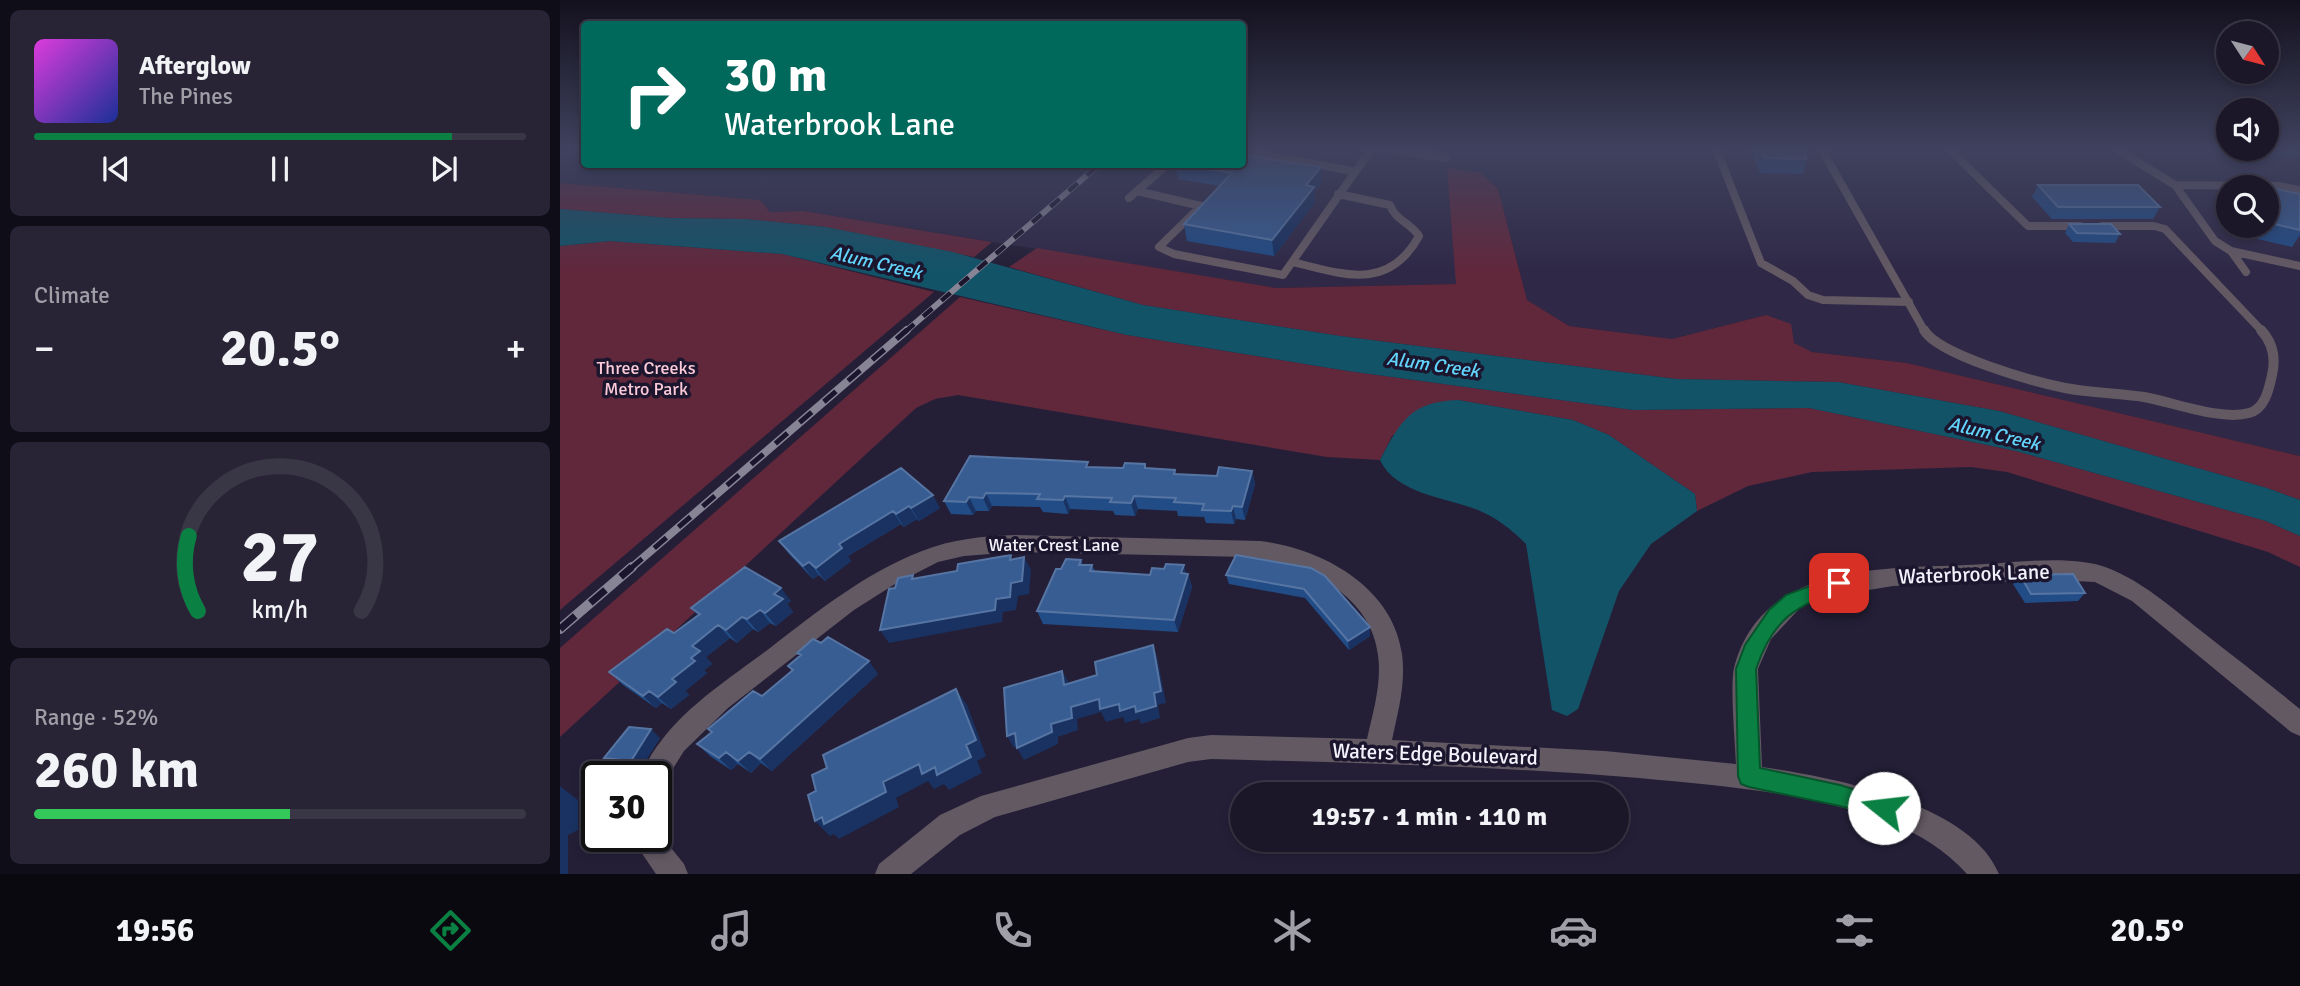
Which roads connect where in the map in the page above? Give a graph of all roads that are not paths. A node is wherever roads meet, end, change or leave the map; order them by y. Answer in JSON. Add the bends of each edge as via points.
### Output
{"nodes":[{"id":1,"x":1140,"y":189,"type":"edge"},
{"id":2,"x":1341,"y":189,"type":"edge"},
{"id":3,"x":1732,"y":189,"type":"edge"},
{"id":4,"x":1844,"y":189,"type":"edge"},
{"id":5,"x":1990,"y":189,"type":"edge"},
{"id":6,"x":2178,"y":189,"type":"edge"},
{"id":7,"x":1137,"y":191,"type":"junction"},
{"id":8,"x":1338,"y":194,"type":"junction"},
{"id":9,"x":1129,"y":198,"type":"dead end"},
{"id":10,"x":2231,"y":251,"type":"junction"},
{"id":11,"x":1293,"y":262,"type":"junction"},
{"id":12,"x":2300,"y":266,"type":"edge"},
{"id":13,"x":2246,"y":272,"type":"dead end"},
{"id":14,"x":1909,"y":302,"type":"junction"},
{"id":15,"x":2300,"y":724,"type":"edge"},
{"id":16,"x":1377,"y":751,"type":"junction"},
{"id":17,"x":662,"y":761,"type":"edge"},
{"id":18,"x":1749,"y":776,"type":"junction"},
{"id":19,"x":657,"y":852,"type":"edge"},
{"id":20,"x":674,"y":874,"type":"edge"},
{"id":21,"x":889,"y":874,"type":"edge"},
{"id":22,"x":1984,"y":874,"type":"edge"}],
"edges":[{"from":1,"to":7,"type":"lane"},
{"from":2,"to":8,"type":"lane"},
{"from":3,"to":14,"type":"lane","via":[[1761,263],[1808,295],[1823,300]]},
{"from":4,"to":14,"type":"lane"},
{"from":5,"to":14,"type":"lane","via":[[2028,226],[2165,229],[2265,334],[2273,349],[2274,367],[2262,405],[2251,413],[2233,415],[2144,397],[2064,388],[2000,371],[1929,339]]},
{"from":6,"to":10,"type":"lane","via":[[2215,241]]},
{"from":7,"to":9,"type":"lane"},
{"from":7,"to":11,"type":"lane","via":[[1202,206],[1159,247],[1174,254],[1283,275]]},
{"from":8,"to":11,"type":"lane"},
{"from":8,"to":11,"type":"lane","via":[[1390,205],[1399,220],[1419,236],[1412,253],[1392,271],[1368,274],[1343,274]]},
{"from":10,"to":12,"type":"lane"},
{"from":10,"to":13,"type":"lane"},
{"from":15,"to":18,"type":"street","name":"Waterbrook Lane","via":[[2140,595],[2102,575],[2054,571],[1893,577],[1816,589],[1793,600],[1762,633],[1746,669]]},
{"from":16,"to":17,"type":"street","name":"Water Crest Lane","via":[[1391,680],[1390,651],[1382,627],[1368,606],[1300,557],[1273,551],[1154,545],[1004,544],[933,556],[859,594],[709,710],[672,745]]},
{"from":16,"to":18,"type":"street","name":"Waters Edge Boulevard","via":[[1564,759]]},
{"from":16,"to":21,"type":"street","name":"Waters Edge Boulevard","via":[[1188,750],[991,805],[950,825]]},
{"from":18,"to":22,"type":"street","name":"Waters Edge Boulevard","via":[[1907,815],[1946,837]]},
{"from":19,"to":20,"type":"street"}]}
